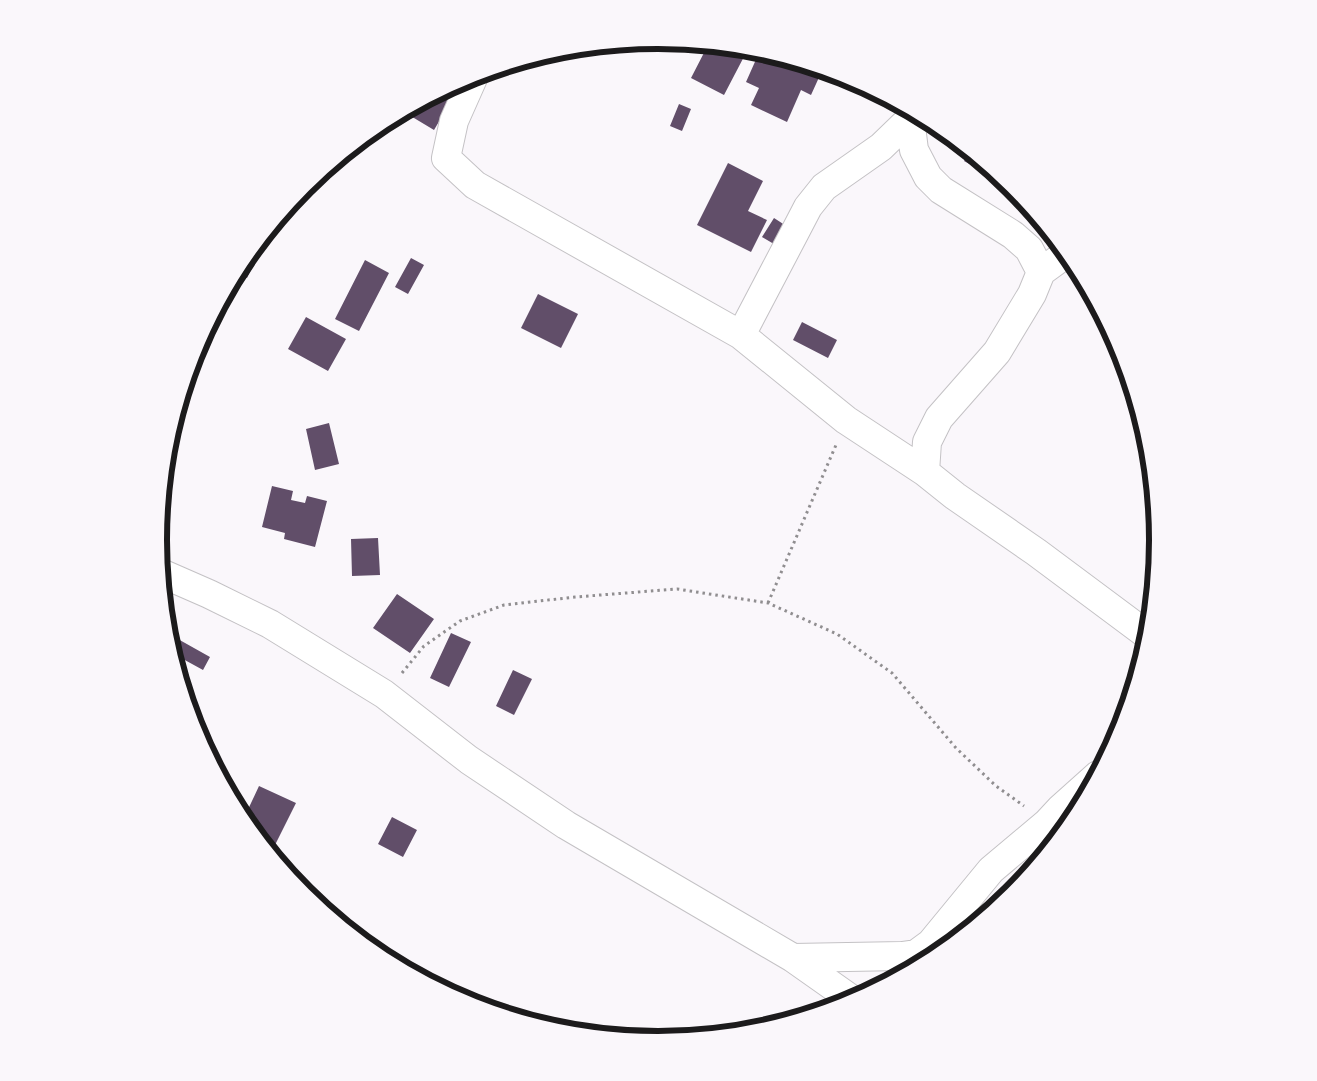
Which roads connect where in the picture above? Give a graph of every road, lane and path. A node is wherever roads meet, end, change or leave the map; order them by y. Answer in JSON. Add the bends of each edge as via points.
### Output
{"nodes":[{"id":1,"x":469,"y":86,"type":"edge"},
{"id":2,"x":909,"y":118,"type":"edge"},
{"id":3,"x":912,"y":120,"type":"edge"},
{"id":4,"x":1061,"y":258,"type":"edge"},
{"id":5,"x":1041,"y":272,"type":"junction"},
{"id":6,"x":740,"y":335,"type":"junction"},
{"id":7,"x":846,"y":420,"type":"junction"},
{"id":8,"x":925,"y":472,"type":"junction"},
{"id":9,"x":168,"y":576,"type":"edge"},
{"id":10,"x":768,"y":603,"type":"junction"},
{"id":11,"x":1142,"y":631,"type":"edge"},
{"id":12,"x":384,"y":694,"type":"junction"},
{"id":13,"x":1082,"y":789,"type":"edge"},
{"id":14,"x":1050,"y":834,"type":"edge"},
{"id":15,"x":793,"y":958,"type":"junction"},
{"id":16,"x":846,"y":995,"type":"edge"}],
"edges":[{"from":1,"to":6,"type":"street","via":[[454,121],[446,158],[475,185]]},
{"from":2,"to":6,"type":"street","via":[[882,147],[824,187],[808,207]]},
{"from":3,"to":5,"type":"street","via":[[914,150],[928,178],[941,190],[1013,234],[1029,249]]},
{"from":4,"to":5,"type":"street"},
{"from":5,"to":8,"type":"street","via":[[1032,294],[997,352],[939,418],[927,442]]},
{"from":6,"to":7,"type":"street"},
{"from":7,"to":8,"type":"street"},
{"from":7,"to":10,"type":"path"},
{"from":8,"to":11,"type":"street"},
{"from":9,"to":12,"type":"street","via":[[270,624]]},
{"from":10,"to":12,"type":"path","via":[[677,589],[504,605],[460,621],[424,646]]},
{"from":10,"to":14,"type":"path","via":[[837,634],[892,673],[956,748]]},
{"from":12,"to":15,"type":"street","via":[[468,760],[566,825]]},
{"from":13,"to":14,"type":"street","via":[[1060,809]]},
{"from":14,"to":15,"type":"street","via":[[991,870],[931,943],[916,954]]},
{"from":15,"to":16,"type":"street"}]}
